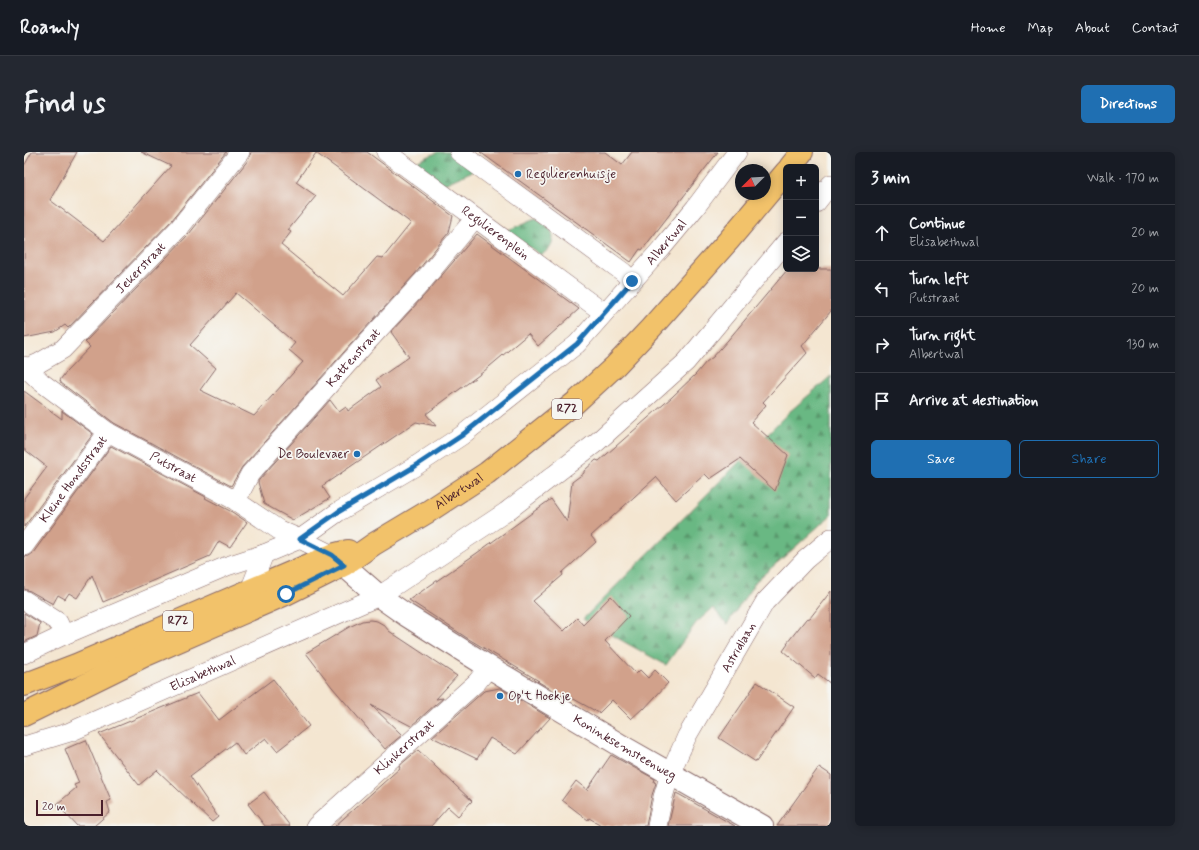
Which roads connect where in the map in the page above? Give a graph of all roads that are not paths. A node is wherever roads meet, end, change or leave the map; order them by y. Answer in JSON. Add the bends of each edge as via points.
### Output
{"nodes":[{"id":1,"x":240,"y":152,"type":"edge"},
{"id":2,"x":386,"y":152,"type":"edge"},
{"id":3,"x":459,"y":152,"type":"edge"},
{"id":4,"x":737,"y":152,"type":"edge"},
{"id":5,"x":802,"y":152,"type":"edge"},
{"id":6,"x":792,"y":164,"type":"edge"},
{"id":7,"x":783,"y":176,"type":"edge"},
{"id":8,"x":831,"y":184,"type":"edge"},
{"id":9,"x":818,"y":200,"type":"edge"},
{"id":10,"x":475,"y":218,"type":"junction"},
{"id":11,"x":783,"y":246,"type":"edge"},
{"id":12,"x":632,"y":281,"type":"junction"},
{"id":13,"x":604,"y":313,"type":"junction"},
{"id":14,"x":26,"y":367,"type":"edge"},
{"id":15,"x":108,"y":432,"type":"junction"},
{"id":16,"x":236,"y":501,"type":"junction"},
{"id":17,"x":831,"y":538,"type":"edge"},
{"id":18,"x":300,"y":539,"type":"junction"},
{"id":19,"x":24,"y":546,"type":"edge"},
{"id":20,"x":264,"y":554,"type":"junction"},
{"id":21,"x":338,"y":560,"type":"junction"},
{"id":22,"x":250,"y":590,"type":"junction"},
{"id":23,"x":379,"y":596,"type":"junction"},
{"id":24,"x":24,"y":600,"type":"edge"},
{"id":25,"x":64,"y":635,"type":"junction"},
{"id":26,"x":24,"y":654,"type":"edge"},
{"id":27,"x":489,"y":667,"type":"junction"},
{"id":28,"x":24,"y":685,"type":"edge"},
{"id":29,"x":24,"y":715,"type":"edge"},
{"id":30,"x":24,"y":746,"type":"edge"},
{"id":31,"x":670,"y":774,"type":"junction"},
{"id":32,"x":316,"y":826,"type":"edge"},
{"id":33,"x":657,"y":826,"type":"edge"},
{"id":34,"x":762,"y":826,"type":"edge"}],
"edges":[{"from":1,"to":14,"type":"street","name":"Jekerstraat","via":[[180,227],[63,349],[39,363]]},
{"from":2,"to":10,"type":"street","name":"Regulierenplein"},
{"from":3,"to":12,"type":"street"},
{"from":4,"to":12,"type":"street","name":"Albertwal","via":[[690,214]]},
{"from":5,"to":6,"type":"main road"},
{"from":7,"to":21,"type":"main road","name":"Albertwal","number":"R72","via":[[651,328],[576,402],[487,473],[429,512],[374,544]]},
{"from":8,"to":9,"type":"street"},
{"from":10,"to":13,"type":"street","name":"Regulierenplein"},
{"from":10,"to":16,"type":"street","name":"Kattenstraat","via":[[423,281],[250,474]]},
{"from":11,"to":23,"type":"street","via":[[686,362],[597,442],[506,512]]},
{"from":12,"to":13,"type":"street","name":"Albertwal"},
{"from":13,"to":18,"type":"street","name":"Albertwal","via":[[577,344],[461,436],[338,512]]},
{"from":14,"to":15,"type":"street","name":"Putstraat","via":[[41,382]]},
{"from":15,"to":16,"type":"street","name":"Putstraat"},
{"from":15,"to":19,"type":"street","name":"Kleine Hondsstraat"},
{"from":16,"to":18,"type":"street","name":"Putstraat","via":[[279,530]]},
{"from":17,"to":31,"type":"street","name":"Astridlaan","via":[[765,602],[687,736]]},
{"from":18,"to":20,"type":"street"},
{"from":18,"to":21,"type":"street","name":"Putstraat"},
{"from":20,"to":22,"type":"street"},
{"from":20,"to":25,"type":"street","via":[[227,566]]},
{"from":21,"to":22,"type":"main road","number":"R72"},
{"from":21,"to":23,"type":"street","name":"Koninksemsteenweg"},
{"from":21,"to":29,"type":"main road","via":[[286,594],[146,655]]},
{"from":22,"to":28,"type":"main road","number":"R72"},
{"from":23,"to":27,"type":"street","name":"Koninksemsteenweg"},
{"from":23,"to":30,"type":"street","name":"Elisabethwal","via":[[70,732]]},
{"from":24,"to":25,"type":"street","via":[[58,622]]},
{"from":25,"to":26,"type":"street"},
{"from":27,"to":31,"type":"street","name":"Koninksemsteenweg"},
{"from":27,"to":32,"type":"street","name":"Klinkerstraat","via":[[477,682]]},
{"from":31,"to":33,"type":"street","name":"Astridlaan"},
{"from":31,"to":34,"type":"street","name":"Koninksemsteenweg"}]}
